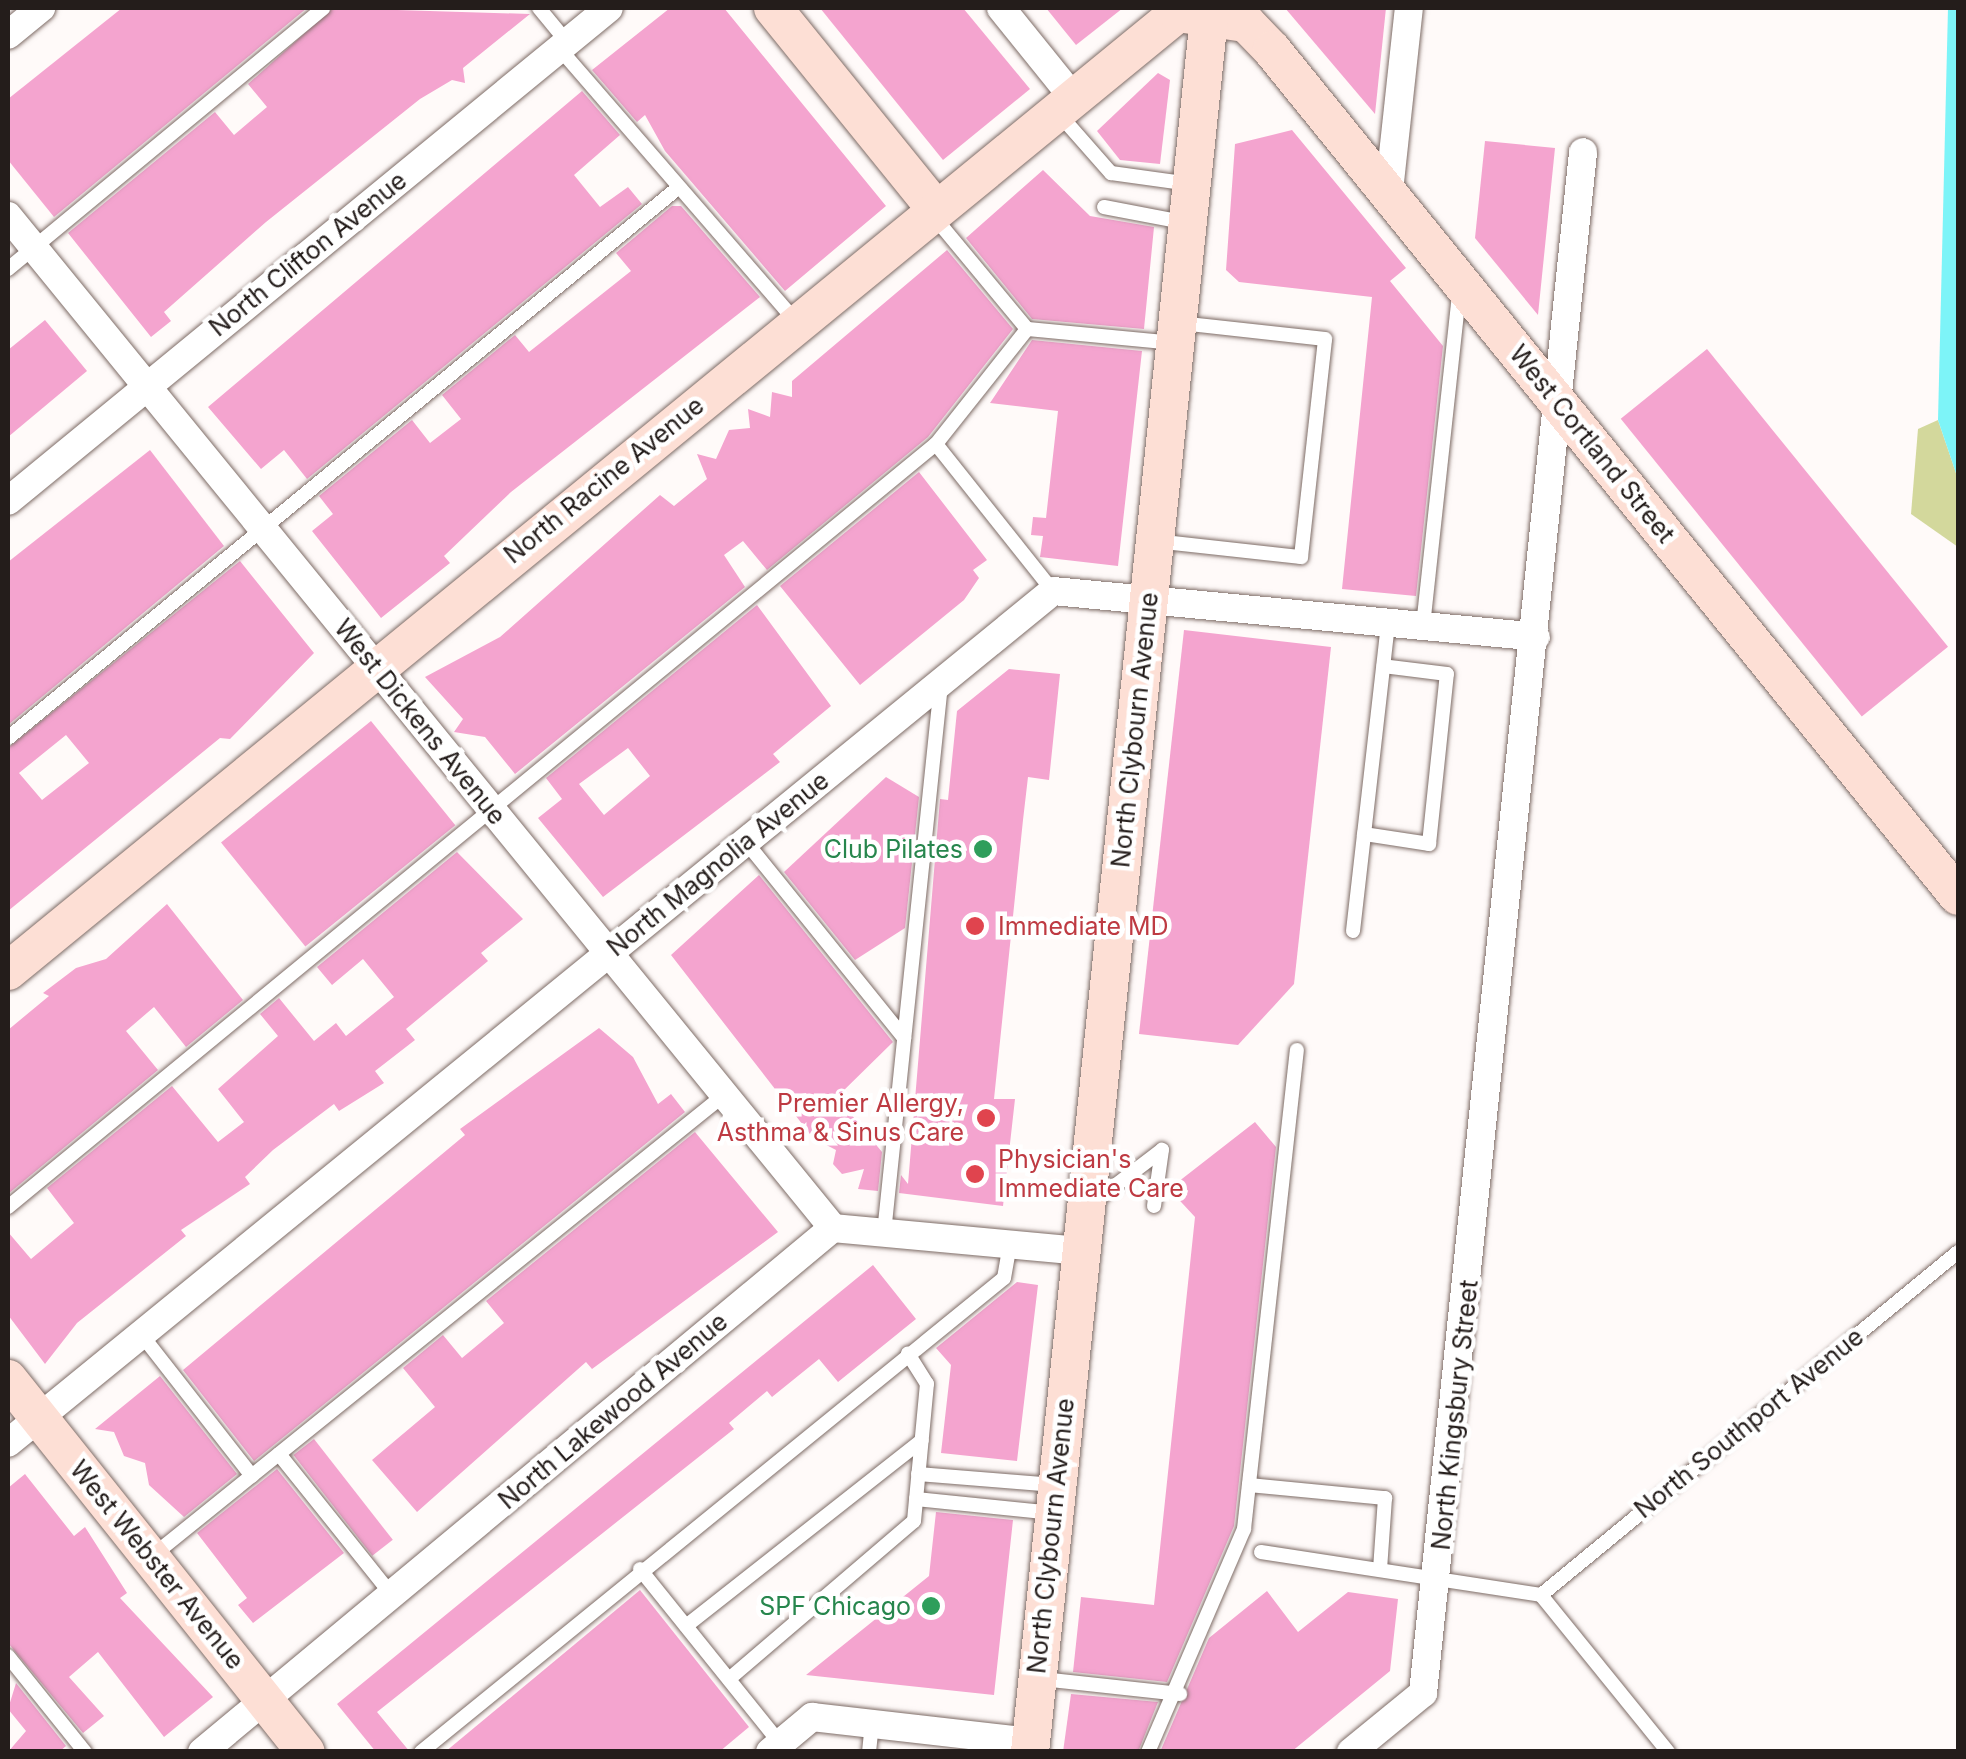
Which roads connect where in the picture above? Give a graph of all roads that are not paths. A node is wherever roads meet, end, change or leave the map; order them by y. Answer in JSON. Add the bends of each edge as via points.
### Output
{"nodes":[{"id":1,"x":41,"y":8,"type":"edge"},
{"id":2,"x":324,"y":8,"type":"edge"},
{"id":3,"x":540,"y":8,"type":"edge"},
{"id":4,"x":609,"y":8,"type":"edge"},
{"id":5,"x":773,"y":8,"type":"edge"},
{"id":6,"x":1001,"y":8,"type":"edge"},
{"id":7,"x":1409,"y":8,"type":"edge"},
{"id":8,"x":1210,"y":12,"type":"edge"},
{"id":9,"x":8,"y":35,"type":"edge"},
{"id":10,"x":563,"y":45,"type":"junction"},
{"id":11,"x":1064,"y":103,"type":"junction"},
{"id":12,"x":1583,"y":152,"type":"dead end"},
{"id":13,"x":1192,"y":184,"type":"junction"},
{"id":14,"x":679,"y":187,"type":"junction"},
{"id":15,"x":1390,"y":191,"type":"junction"},
{"id":16,"x":1104,"y":208,"type":"dead end"},
{"id":17,"x":932,"y":209,"type":"junction"},
{"id":18,"x":8,"y":216,"type":"edge"},
{"id":19,"x":1188,"y":223,"type":"junction"},
{"id":20,"x":33,"y":248,"type":"junction"},
{"id":21,"x":8,"y":269,"type":"edge"},
{"id":22,"x":1461,"y":281,"type":"junction"},
{"id":23,"x":796,"y":322,"type":"junction"},
{"id":24,"x":1027,"y":329,"type":"junction"},
{"id":25,"x":1177,"y":333,"type":"junction"},
{"id":26,"x":146,"y":387,"type":"junction"},
{"id":27,"x":1561,"y":406,"type":"junction"},
{"id":28,"x":936,"y":444,"type":"junction"},
{"id":29,"x":8,"y":501,"type":"edge"},
{"id":30,"x":262,"y":528,"type":"junction"},
{"id":31,"x":1155,"y":541,"type":"junction"},
{"id":32,"x":1053,"y":592,"type":"junction"},
{"id":33,"x":1148,"y":600,"type":"junction"},
{"id":34,"x":1388,"y":623,"type":"junction"},
{"id":35,"x":1423,"y":626,"type":"junction"},
{"id":36,"x":1536,"y":637,"type":"junction"},
{"id":37,"x":1384,"y":666,"type":"junction"},
{"id":38,"x":376,"y":668,"type":"junction"},
{"id":39,"x":941,"y":683,"type":"junction"},
{"id":40,"x":8,"y":738,"type":"edge"},
{"id":41,"x":491,"y":809,"type":"junction"},
{"id":42,"x":1364,"y":834,"type":"junction"},
{"id":43,"x":746,"y":842,"type":"junction"},
{"id":44,"x":1958,"y":896,"type":"edge"},
{"id":45,"x":1353,"y":931,"type":"dead end"},
{"id":46,"x":608,"y":954,"type":"junction"},
{"id":47,"x":8,"y":971,"type":"edge"},
{"id":48,"x":904,"y":1038,"type":"junction"},
{"id":49,"x":1297,"y":1050,"type":"dead end"},
{"id":50,"x":724,"y":1095,"type":"junction"},
{"id":51,"x":1154,"y":1206,"type":"dead end"},
{"id":52,"x":8,"y":1207,"type":"edge"},
{"id":53,"x":1083,"y":1211,"type":"junction"},
{"id":54,"x":833,"y":1228,"type":"junction"},
{"id":55,"x":884,"y":1233,"type":"junction"},
{"id":56,"x":1010,"y":1244,"type":"junction"},
{"id":57,"x":1078,"y":1251,"type":"junction"},
{"id":58,"x":1958,"y":1252,"type":"edge"},
{"id":59,"x":141,"y":1334,"type":"junction"},
{"id":60,"x":908,"y":1353,"type":"junction"},
{"id":61,"x":8,"y":1379,"type":"edge"},
{"id":62,"x":39,"y":1418,"type":"junction"},
{"id":63,"x":922,"y":1440,"type":"junction"},
{"id":64,"x":8,"y":1444,"type":"edge"},
{"id":65,"x":279,"y":1454,"type":"junction"},
{"id":66,"x":918,"y":1474,"type":"junction"},
{"id":67,"x":252,"y":1476,"type":"junction"},
{"id":68,"x":1249,"y":1485,"type":"junction"},
{"id":69,"x":1054,"y":1499,"type":"junction"},
{"id":70,"x":916,"y":1500,"type":"junction"},
{"id":71,"x":1261,"y":1552,"type":"dead end"},
{"id":72,"x":151,"y":1558,"type":"junction"},
{"id":73,"x":640,"y":1568,"type":"junction"},
{"id":74,"x":1380,"y":1569,"type":"junction"},
{"id":75,"x":1437,"y":1577,"type":"junction"},
{"id":76,"x":392,"y":1594,"type":"junction"},
{"id":77,"x":1541,"y":1595,"type":"junction"},
{"id":78,"x":686,"y":1626,"type":"junction"},
{"id":79,"x":8,"y":1656,"type":"edge"},
{"id":80,"x":13,"y":1674,"type":"edge"},
{"id":81,"x":729,"y":1679,"type":"junction"},
{"id":82,"x":1037,"y":1679,"type":"junction"},
{"id":83,"x":1180,"y":1694,"type":"junction"},
{"id":84,"x":265,"y":1700,"type":"junction"},
{"id":85,"x":871,"y":1738,"type":"edge"},
{"id":86,"x":917,"y":1740,"type":"edge"},
{"id":87,"x":775,"y":1747,"type":"edge"},
{"id":88,"x":1030,"y":1747,"type":"edge"},
{"id":89,"x":85,"y":1752,"type":"edge"},
{"id":90,"x":202,"y":1752,"type":"edge"},
{"id":91,"x":306,"y":1752,"type":"edge"},
{"id":92,"x":420,"y":1752,"type":"edge"},
{"id":93,"x":1148,"y":1752,"type":"edge"},
{"id":94,"x":1352,"y":1752,"type":"edge"},
{"id":95,"x":1668,"y":1752,"type":"edge"}],
"edges":[{"from":1,"to":9,"type":"street"},
{"from":2,"to":20,"type":"lane"},
{"from":3,"to":10,"type":"lane"},
{"from":4,"to":10,"type":"street","name":"North Clifton Avenue"},
{"from":5,"to":17,"type":"main road"},
{"from":6,"to":11,"type":"street"},
{"from":7,"to":15,"type":"street"},
{"from":8,"to":11,"type":"main road","name":"North Racine Avenue","via":[[1178,13]]},
{"from":8,"to":13,"type":"main road","name":"North Clybourn Avenue"},
{"from":8,"to":15,"type":"main road","name":"West Cortland Street","via":[[1246,23]]},
{"from":10,"to":14,"type":"lane"},
{"from":10,"to":26,"type":"street","name":"North Clifton Avenue"},
{"from":11,"to":13,"type":"lane","via":[[1110,172]]},
{"from":11,"to":17,"type":"main road","name":"North Racine Avenue"},
{"from":12,"to":27,"type":"street","name":"North Kingsbury Street"},
{"from":13,"to":19,"type":"main road","name":"North Clybourn Avenue"},
{"from":14,"to":23,"type":"lane"},
{"from":14,"to":30,"type":"lane"},
{"from":15,"to":22,"type":"main road","name":"West Cortland Street"},
{"from":16,"to":19,"type":"lane"},
{"from":17,"to":23,"type":"main road","name":"North Racine Avenue"},
{"from":17,"to":24,"type":"lane"},
{"from":18,"to":20,"type":"street","name":"West Dickens Avenue"},
{"from":19,"to":25,"type":"main road","name":"North Clybourn Avenue"},
{"from":20,"to":21,"type":"lane"},
{"from":20,"to":26,"type":"street","name":"West Dickens Avenue"},
{"from":22,"to":27,"type":"main road","name":"West Cortland Street"},
{"from":22,"to":35,"type":"lane"},
{"from":23,"to":38,"type":"main road","name":"North Racine Avenue"},
{"from":24,"to":25,"type":"lane"},
{"from":24,"to":28,"type":"lane"},
{"from":25,"to":31,"type":"main road","name":"North Clybourn Avenue"},
{"from":25,"to":31,"type":"lane","via":[[1326,339],[1301,556]]},
{"from":26,"to":29,"type":"street","name":"North Clifton Avenue"},
{"from":26,"to":30,"type":"street","name":"West Dickens Avenue"},
{"from":27,"to":36,"type":"street","name":"North Kingsbury Street"},
{"from":27,"to":44,"type":"main road","name":"West Cortland Street"},
{"from":28,"to":32,"type":"lane"},
{"from":28,"to":41,"type":"lane"},
{"from":30,"to":38,"type":"street","name":"West Dickens Avenue"},
{"from":30,"to":40,"type":"lane"},
{"from":31,"to":33,"type":"main road","name":"North Clybourn Avenue"},
{"from":32,"to":33,"type":"street"},
{"from":32,"to":39,"type":"street","name":"North Magnolia Avenue"},
{"from":33,"to":34,"type":"street"},
{"from":33,"to":53,"type":"main road","name":"North Clybourn Avenue"},
{"from":34,"to":35,"type":"street"},
{"from":34,"to":37,"type":"lane"},
{"from":35,"to":36,"type":"street"},
{"from":36,"to":75,"type":"street","name":"North Kingsbury Street"},
{"from":37,"to":42,"type":"lane"},
{"from":37,"to":42,"type":"lane","via":[[1447,674],[1430,844]]},
{"from":38,"to":41,"type":"street","name":"West Dickens Avenue"},
{"from":38,"to":47,"type":"main road","name":"North Racine Avenue"},
{"from":39,"to":43,"type":"street","name":"North Magnolia Avenue"},
{"from":39,"to":48,"type":"lane"},
{"from":41,"to":46,"type":"street","name":"West Dickens Avenue"},
{"from":41,"to":52,"type":"lane"},
{"from":42,"to":45,"type":"lane"},
{"from":43,"to":46,"type":"street","name":"North Magnolia Avenue"},
{"from":43,"to":48,"type":"lane"},
{"from":46,"to":50,"type":"street","name":"West Dickens Avenue"},
{"from":46,"to":59,"type":"street","name":"North Magnolia Avenue"},
{"from":48,"to":55,"type":"lane"},
{"from":49,"to":68,"type":"lane"},
{"from":50,"to":54,"type":"street","name":"West Dickens Avenue"},
{"from":50,"to":65,"type":"lane"},
{"from":51,"to":53,"type":"lane","via":[[1162,1150]]},
{"from":53,"to":57,"type":"main road","name":"North Clybourn Avenue"},
{"from":54,"to":55,"type":"street"},
{"from":54,"to":76,"type":"street","name":"North Lakewood Avenue"},
{"from":55,"to":56,"type":"street"},
{"from":56,"to":57,"type":"street"},
{"from":56,"to":60,"type":"lane","via":[[1004,1278]]},
{"from":57,"to":69,"type":"main road","name":"North Clybourn Avenue"},
{"from":58,"to":77,"type":"lane","name":"North Southport Avenue"},
{"from":59,"to":62,"type":"street","name":"North Magnolia Avenue"},
{"from":59,"to":67,"type":"lane"},
{"from":60,"to":63,"type":"lane","via":[[927,1384]]},
{"from":60,"to":73,"type":"lane"},
{"from":61,"to":62,"type":"main road","name":"West Webster Avenue"},
{"from":62,"to":64,"type":"street","name":"North Magnolia Avenue"},
{"from":62,"to":72,"type":"main road","name":"West Webster Avenue"},
{"from":63,"to":66,"type":"lane"},
{"from":63,"to":78,"type":"lane"},
{"from":65,"to":67,"type":"lane"},
{"from":65,"to":76,"type":"lane"},
{"from":66,"to":69,"type":"lane"},
{"from":66,"to":70,"type":"lane"},
{"from":67,"to":72,"type":"lane"},
{"from":68,"to":74,"type":"lane","via":[[1385,1498]]},
{"from":68,"to":83,"type":"lane","via":[[1244,1529]]},
{"from":69,"to":70,"type":"lane"},
{"from":69,"to":82,"type":"main road","name":"North Clybourn Avenue"},
{"from":70,"to":81,"type":"lane","via":[[902,1540]]},
{"from":71,"to":74,"type":"lane"},
{"from":72,"to":84,"type":"main road","name":"West Webster Avenue"},
{"from":73,"to":78,"type":"lane"},
{"from":73,"to":92,"type":"lane"},
{"from":74,"to":75,"type":"lane"},
{"from":75,"to":77,"type":"lane"},
{"from":75,"to":94,"type":"street","name":"North Kingsbury Street","via":[[1423,1693]]},
{"from":76,"to":84,"type":"street","name":"North Lakewood Avenue"},
{"from":77,"to":95,"type":"lane"},
{"from":78,"to":81,"type":"lane"},
{"from":79,"to":80,"type":"lane"},
{"from":80,"to":89,"type":"lane"},
{"from":81,"to":87,"type":"lane"},
{"from":82,"to":83,"type":"lane"},
{"from":82,"to":88,"type":"main road","name":"North Clybourn Avenue"},
{"from":83,"to":93,"type":"lane"},
{"from":84,"to":90,"type":"street","name":"North Lakewood Avenue"},
{"from":84,"to":91,"type":"main road","name":"West Webster Avenue"},
{"from":85,"to":86,"type":"street"},
{"from":85,"to":87,"type":"street","via":[[812,1717]]},
{"from":86,"to":88,"type":"street"}]}
